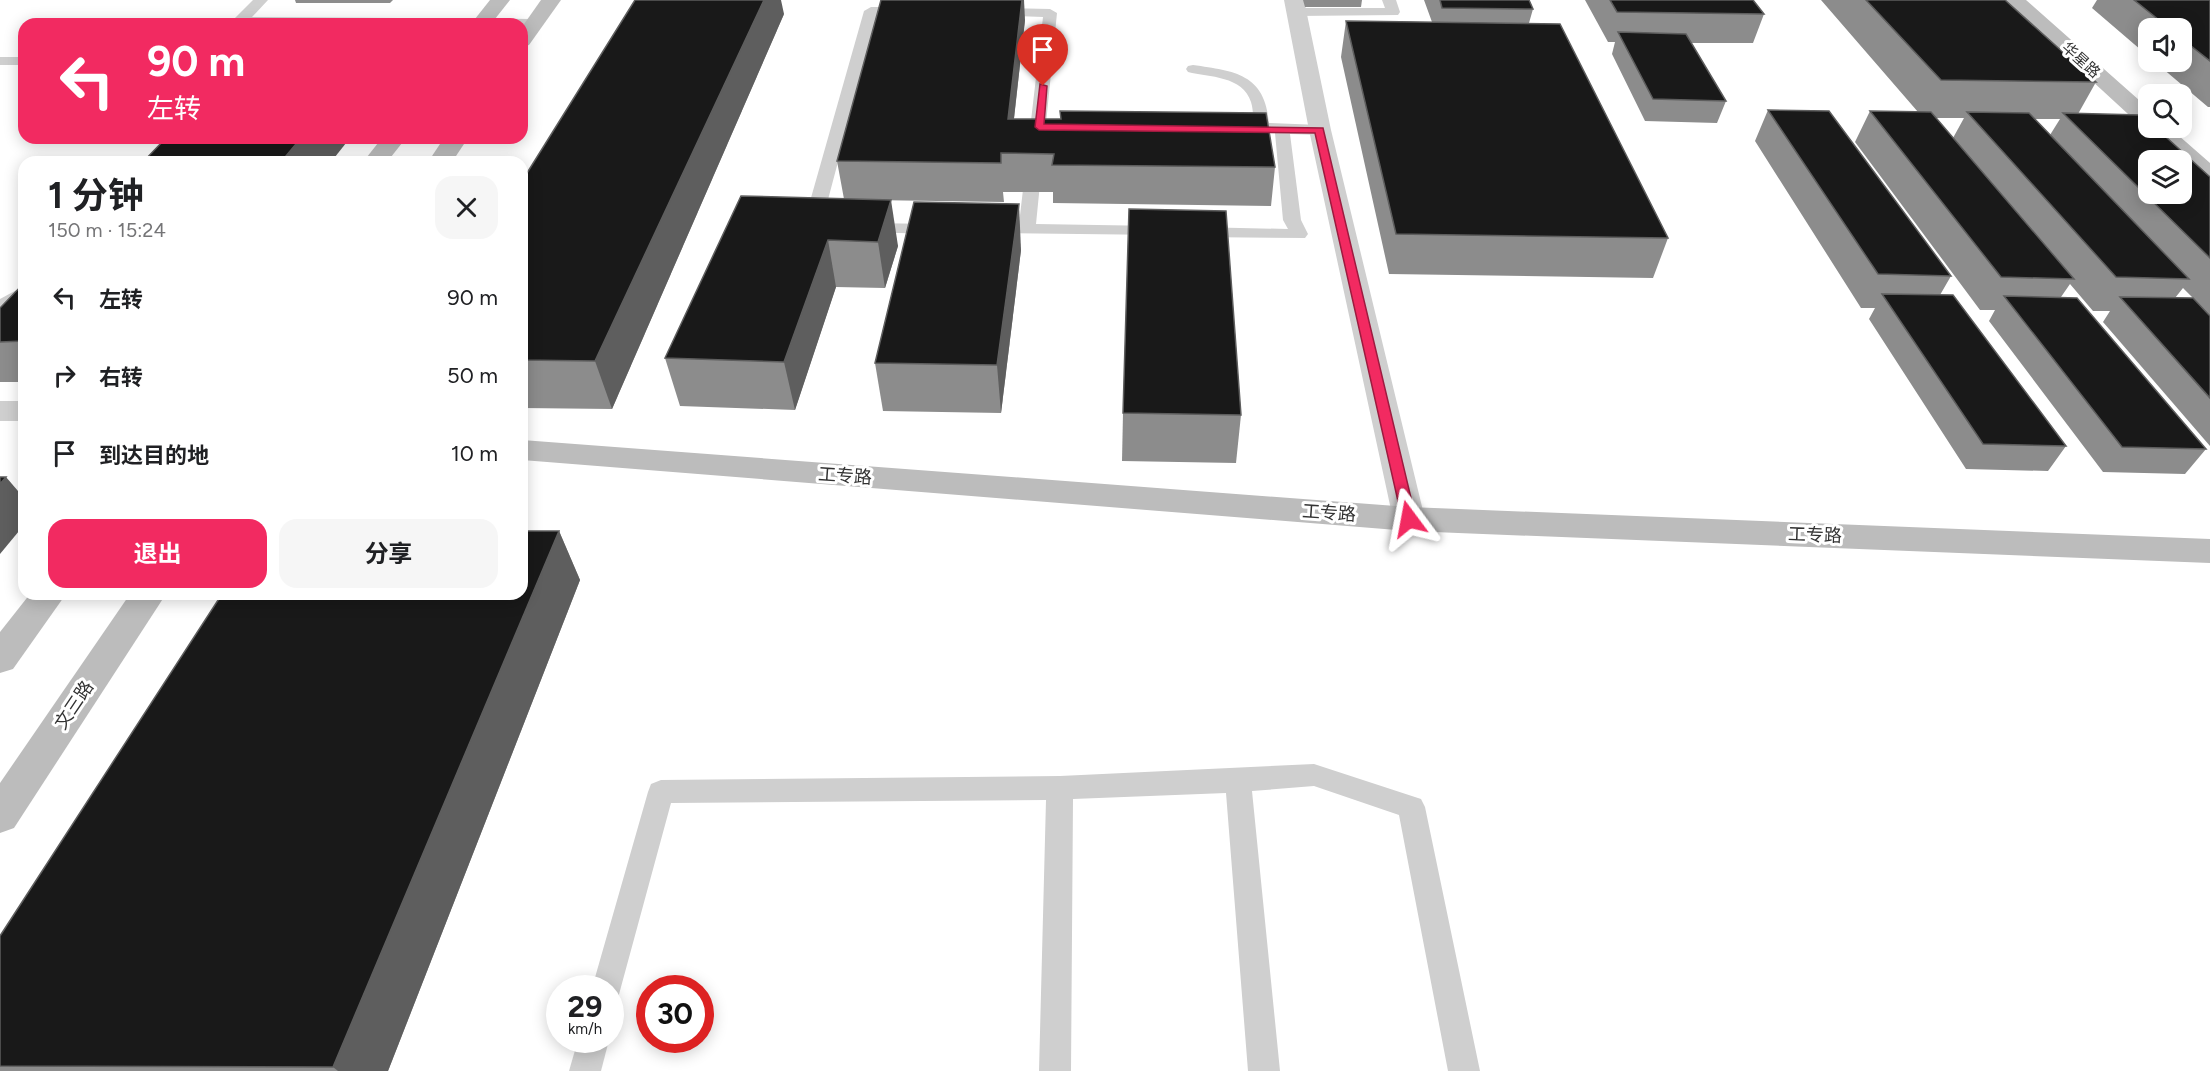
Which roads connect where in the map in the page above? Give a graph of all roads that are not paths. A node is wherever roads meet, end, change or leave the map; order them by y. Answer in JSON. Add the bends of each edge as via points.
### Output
{"nodes":[{"id":1,"x":261,"y":0,"type":"edge"},
{"id":2,"x":500,"y":0,"type":"edge"},
{"id":3,"x":551,"y":0,"type":"edge"},
{"id":4,"x":1389,"y":0,"type":"edge"},
{"id":5,"x":2014,"y":0,"type":"edge"},
{"id":6,"x":1295,"y":6,"type":"edge"},
{"id":7,"x":931,"y":11,"type":"edge"},
{"id":8,"x":978,"y":12,"type":"edge"},
{"id":9,"x":243,"y":18,"type":"edge"},
{"id":10,"x":486,"y":18,"type":"edge"},
{"id":11,"x":528,"y":23,"type":"edge"},
{"id":12,"x":534,"y":23,"type":"junction"},
{"id":13,"x":528,"y":32,"type":"edge"},
{"id":14,"x":0,"y":61,"type":"edge"},
{"id":15,"x":18,"y":61,"type":"edge"},
{"id":16,"x":1193,"y":69,"type":"dead end"},
{"id":17,"x":2138,"y":111,"type":"edge"},
{"id":18,"x":1282,"y":129,"type":"junction"},
{"id":19,"x":1320,"y":130,"type":"junction"},
{"id":20,"x":2168,"y":138,"type":"edge"},
{"id":21,"x":389,"y":144,"type":"edge"},
{"id":22,"x":380,"y":156,"type":"edge"},
{"id":23,"x":2210,"y":175,"type":"edge"},
{"id":24,"x":1105,"y":218,"type":"dead end"},
{"id":25,"x":1175,"y":225,"type":"junction"},
{"id":26,"x":824,"y":228,"type":"edge"},
{"id":27,"x":848,"y":228,"type":"edge"},
{"id":28,"x":955,"y":229,"type":"edge"},
{"id":29,"x":979,"y":229,"type":"edge"},
{"id":30,"x":1027,"y":229,"type":"junction"},
{"id":31,"x":18,"y":295,"type":"edge"},
{"id":32,"x":0,"y":307,"type":"edge"},
{"id":33,"x":0,"y":411,"type":"edge"},
{"id":34,"x":18,"y":411,"type":"edge"},
{"id":35,"x":528,"y":450,"type":"edge"},
{"id":36,"x":1409,"y":519,"type":"junction"},
{"id":37,"x":2210,"y":550,"type":"edge"},
{"id":38,"x":44,"y":600,"type":"edge"},
{"id":39,"x":145,"y":600,"type":"edge"},
{"id":40,"x":0,"y":659,"type":"edge"},
{"id":41,"x":1238,"y":781,"type":"junction"},
{"id":42,"x":1060,"y":788,"type":"junction"},
{"id":43,"x":0,"y":816,"type":"edge"},
{"id":44,"x":611,"y":975,"type":"edge"},
{"id":45,"x":590,"y":1053,"type":"edge"},
{"id":46,"x":585,"y":1071,"type":"edge"},
{"id":47,"x":1055,"y":1071,"type":"edge"},
{"id":48,"x":1264,"y":1071,"type":"edge"},
{"id":49,"x":1464,"y":1071,"type":"edge"}],
"edges":[{"from":1,"to":9,"type":"lane"},
{"from":2,"to":10,"type":"street"},
{"from":3,"to":12,"type":"street"},
{"from":4,"to":6,"type":"lane","via":[[1393,12]]},
{"from":5,"to":17,"type":"street","name":"华星路"},
{"from":6,"to":19,"type":"street"},
{"from":7,"to":26,"type":"lane","via":[[872,11],[812,228]]},
{"from":8,"to":30,"type":"lane","via":[[1050,13],[1045,127]]},
{"from":11,"to":12,"type":"lane"},
{"from":12,"to":13,"type":"street"},
{"from":14,"to":15,"type":"lane"},
{"from":16,"to":18,"type":"lane","via":[[1228,75],[1252,87],[1262,108],[1256,127]]},
{"from":18,"to":19,"type":"lane"},
{"from":18,"to":25,"type":"lane","via":[[1292,220]]},
{"from":19,"to":36,"type":"street"},
{"from":20,"to":23,"type":"street"},
{"from":21,"to":22,"type":"street"},
{"from":24,"to":25,"type":"lane"},
{"from":25,"to":30,"type":"lane"},
{"from":27,"to":28,"type":"lane"},
{"from":29,"to":30,"type":"lane"},
{"from":31,"to":32,"type":"lane"},
{"from":33,"to":34,"type":"street"},
{"from":35,"to":36,"type":"street","name":"工专路"},
{"from":36,"to":37,"type":"street","name":"工专路"},
{"from":38,"to":40,"type":"street"},
{"from":39,"to":43,"type":"street","name":"文三路"},
{"from":41,"to":42,"type":"lane"},
{"from":41,"to":48,"type":"lane"},
{"from":41,"to":49,"type":"lane","via":[[1314,775],[1411,807]]},
{"from":42,"to":44,"type":"lane","via":[[661,792]]},
{"from":42,"to":47,"type":"lane"},
{"from":45,"to":46,"type":"lane"}]}
